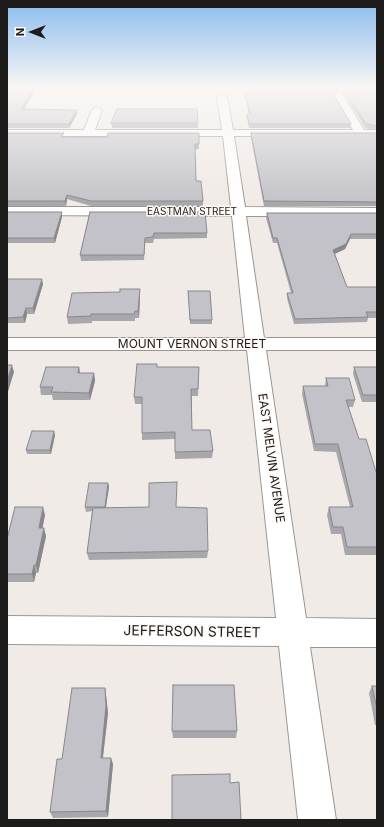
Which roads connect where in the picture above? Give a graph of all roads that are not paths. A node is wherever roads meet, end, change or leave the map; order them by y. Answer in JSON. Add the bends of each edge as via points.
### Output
{"nodes":[{"id":1,"x":91,"y":127,"type":"edge"},
{"id":2,"x":227,"y":127,"type":"edge"},
{"id":3,"x":356,"y":127,"type":"edge"},
{"id":4,"x":7,"y":133,"type":"edge"},
{"id":5,"x":88,"y":133,"type":"junction"},
{"id":6,"x":228,"y":133,"type":"junction"},
{"id":7,"x":360,"y":133,"type":"junction"},
{"id":8,"x":377,"y":133,"type":"edge"},
{"id":9,"x":7,"y":211,"type":"edge"},
{"id":10,"x":239,"y":212,"type":"junction"},
{"id":11,"x":377,"y":212,"type":"edge"},
{"id":12,"x":7,"y":344,"type":"edge"},
{"id":13,"x":255,"y":344,"type":"junction"},
{"id":14,"x":377,"y":344,"type":"edge"},
{"id":15,"x":7,"y":630,"type":"edge"},
{"id":16,"x":294,"y":633,"type":"junction"},
{"id":17,"x":377,"y":633,"type":"edge"},
{"id":18,"x":317,"y":820,"type":"edge"}],
"edges":[{"from":1,"to":5,"type":"street"},
{"from":2,"to":6,"type":"street","name":"EAST MELVIN AVENUE"},
{"from":3,"to":7,"type":"street"},
{"from":4,"to":5,"type":"street"},
{"from":5,"to":6,"type":"street"},
{"from":6,"to":7,"type":"street"},
{"from":6,"to":10,"type":"street","name":"EAST MELVIN AVENUE"},
{"from":7,"to":8,"type":"street"},
{"from":9,"to":10,"type":"street","name":"EASTMAN STREET"},
{"from":10,"to":11,"type":"street","name":"EASTMAN STREET"},
{"from":10,"to":13,"type":"street","name":"EAST MELVIN AVENUE"},
{"from":12,"to":13,"type":"street","name":"MOUNT VERNON STREET"},
{"from":13,"to":14,"type":"street","name":"MOUNT VERNON STREET"},
{"from":13,"to":16,"type":"street","name":"EAST MELVIN AVENUE"},
{"from":15,"to":16,"type":"street","name":"JEFFERSON STREET"},
{"from":16,"to":17,"type":"street","name":"JEFFERSON STREET"},
{"from":16,"to":18,"type":"street","name":"EAST MELVIN AVENUE"}]}
